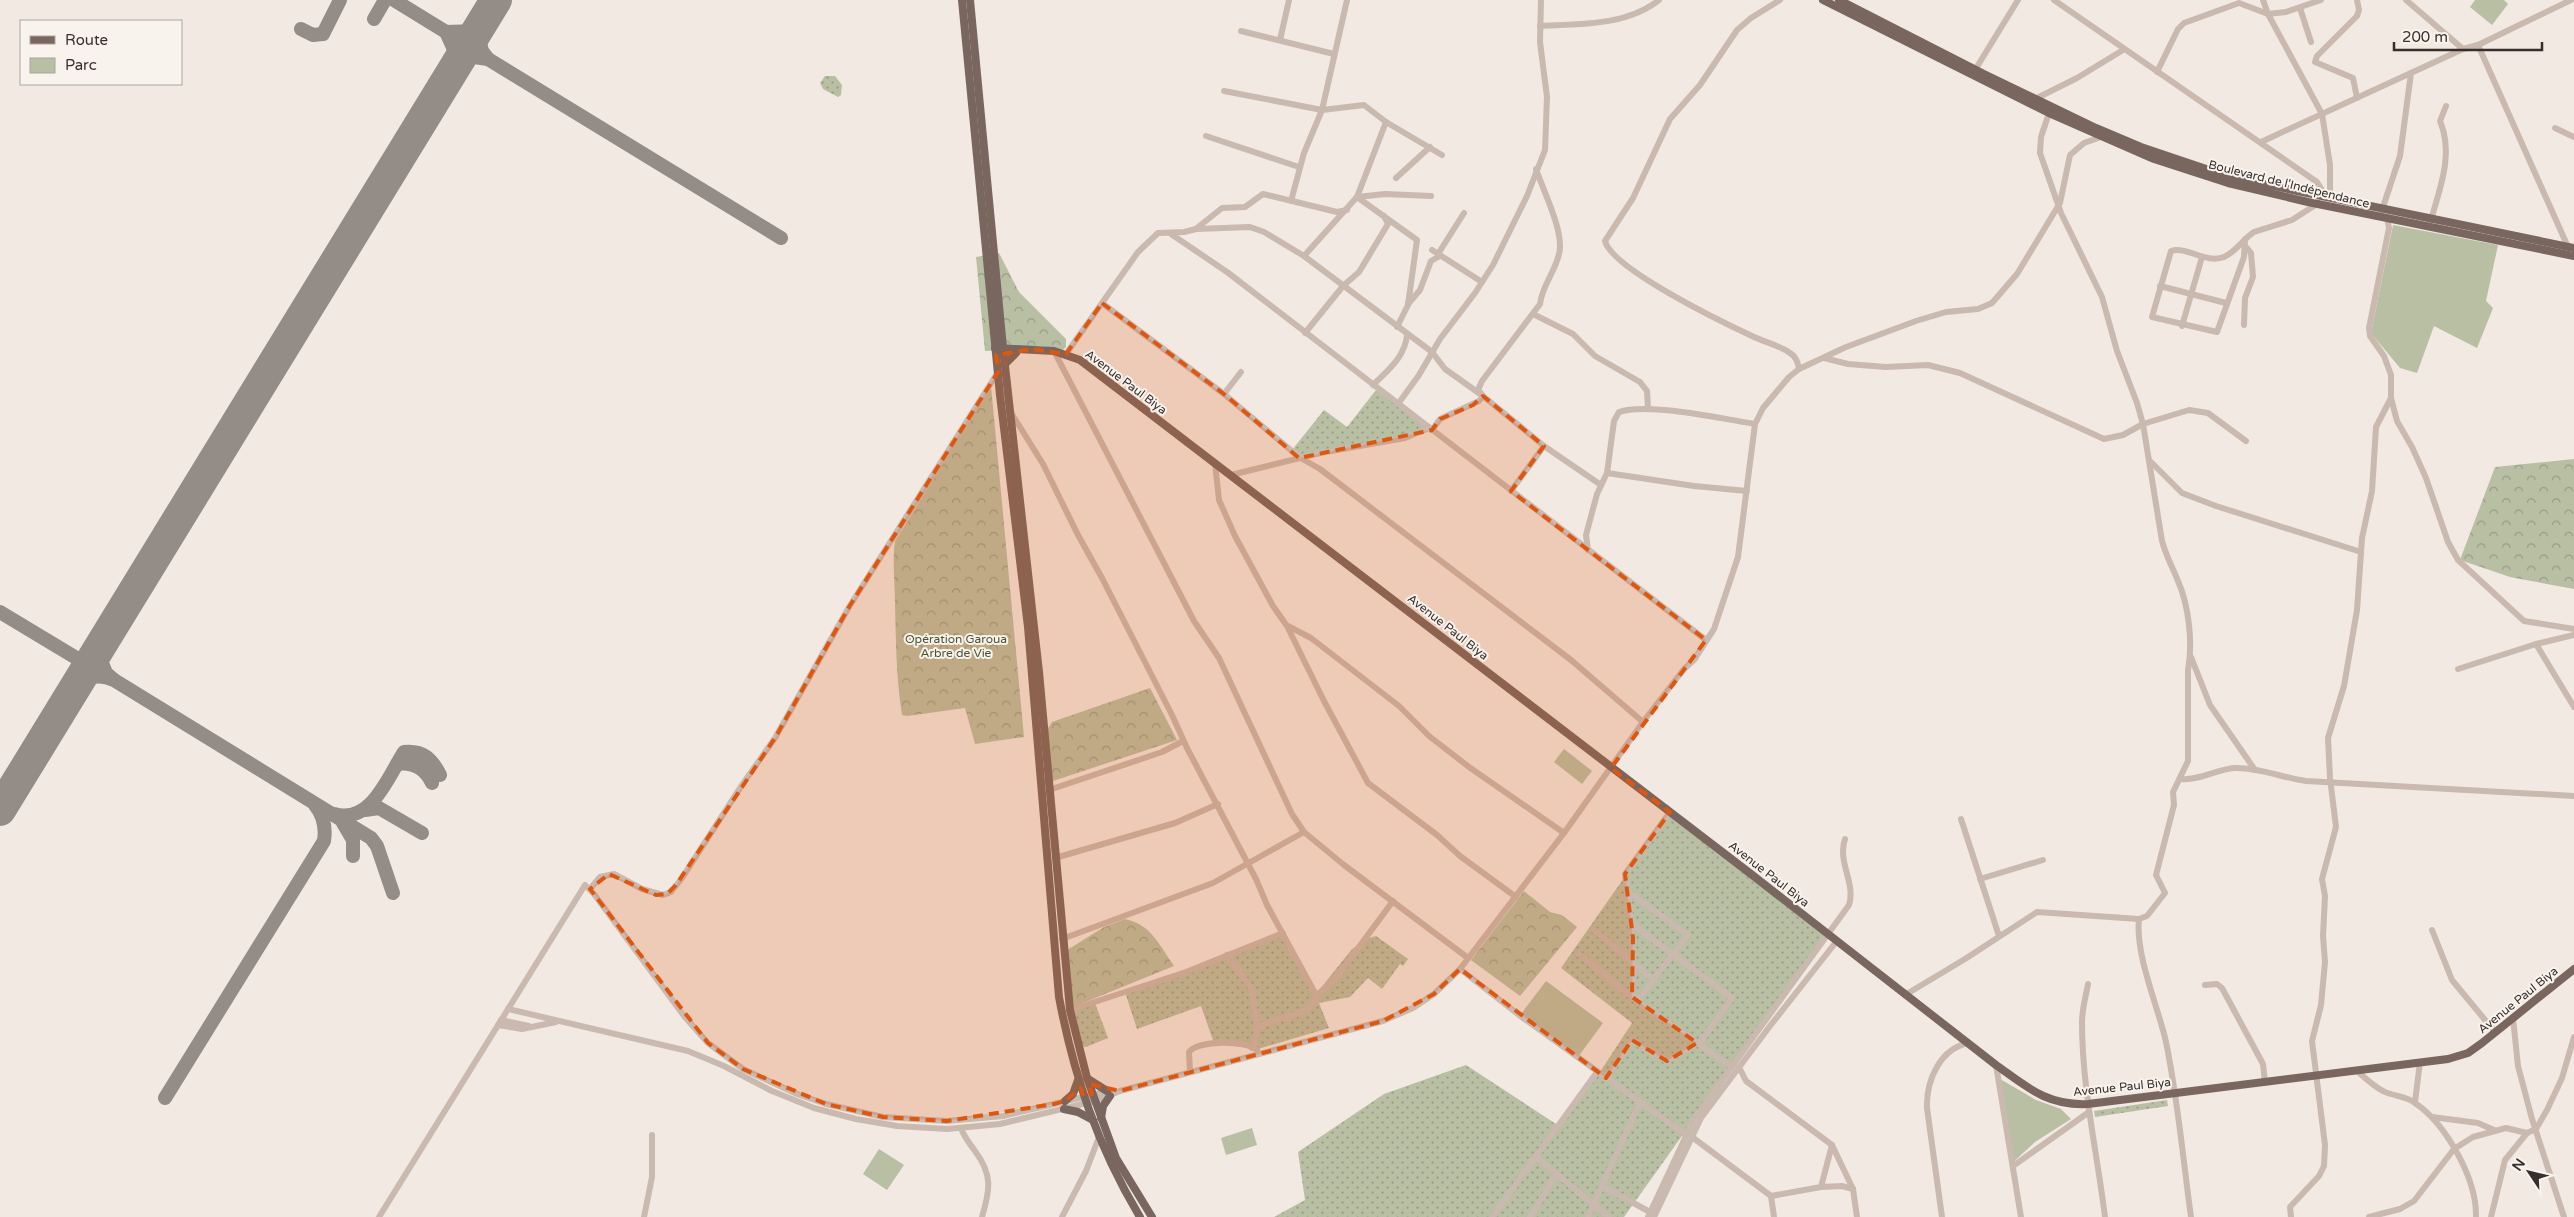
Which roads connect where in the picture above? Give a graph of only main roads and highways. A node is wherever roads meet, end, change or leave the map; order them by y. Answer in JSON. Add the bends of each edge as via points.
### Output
{"nodes":[{"id":1,"x":962,"y":0,"type":"edge"},
{"id":2,"x":970,"y":0,"type":"edge"},
{"id":3,"x":1823,"y":0,"type":"edge"},
{"id":4,"x":1840,"y":0,"type":"edge"},
{"id":5,"x":2571,"y":248,"type":"edge"},
{"id":6,"x":2574,"y":256,"type":"edge"},
{"id":7,"x":999,"y":351,"type":"junction"},
{"id":8,"x":1020,"y":351,"type":"junction"},
{"id":9,"x":1005,"y":364,"type":"junction"},
{"id":10,"x":2574,"y":969,"type":"edge"},
{"id":11,"x":1083,"y":1078,"type":"junction"},
{"id":12,"x":1101,"y":1118,"type":"junction"},
{"id":13,"x":1091,"y":1119,"type":"junction"},
{"id":14,"x":1140,"y":1217,"type":"edge"},
{"id":15,"x":1152,"y":1217,"type":"edge"}],
"edges":[{"from":1,"to":7,"type":"main road"},
{"from":2,"to":7,"type":"main road"},
{"from":3,"to":6,"type":"main road","name":"Boulevard de l'Indépendance","via":[[2049,113],[2154,159],[2228,183],[2317,204]]},
{"from":4,"to":5,"type":"main road","name":"Boulevard de l'Indépendance","via":[[1975,70],[2141,147],[2230,177]]},
{"from":7,"to":8,"type":"main road","name":"Avenue Paul Biya"},
{"from":7,"to":9,"type":"main road"},
{"from":7,"to":11,"type":"main road","via":[[998,372],[1028,627],[1058,982],[1068,1038]]},
{"from":8,"to":9,"type":"main road"},
{"from":8,"to":10,"type":"main road","name":"Avenue Paul Biya","via":[[1054,351],[1080,360],[1996,1065],[2051,1100],[2088,1108],[2174,1093],[2441,1061],[2463,1055]]},
{"from":9,"to":11,"type":"main road","via":[[1031,589],[1062,939],[1070,1010]]},
{"from":11,"to":12,"type":"main road"},
{"from":11,"to":12,"type":"main road","via":[[1109,1093]]},
{"from":11,"to":13,"type":"main road"},
{"from":11,"to":13,"type":"main road","via":[[1064,1105]]},
{"from":12,"to":15,"type":"main road","via":[[1116,1158]]},
{"from":13,"to":14,"type":"main road"}]}
